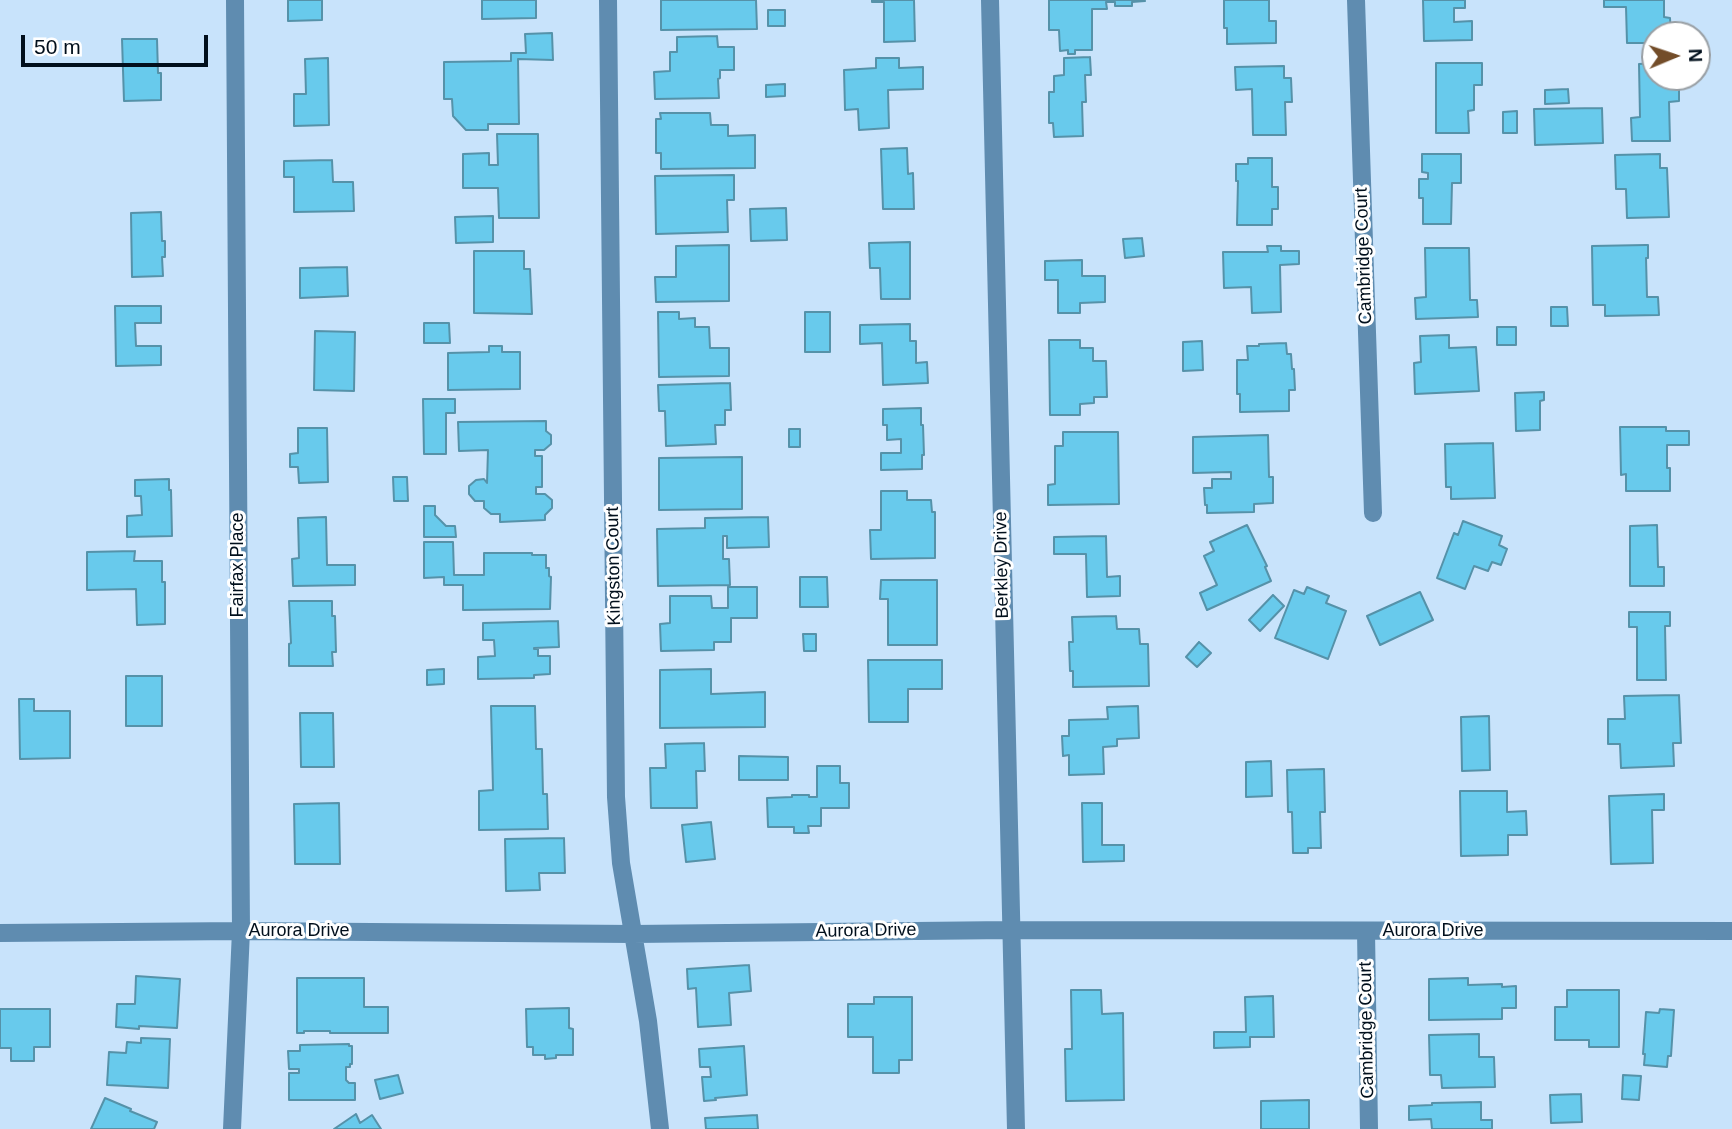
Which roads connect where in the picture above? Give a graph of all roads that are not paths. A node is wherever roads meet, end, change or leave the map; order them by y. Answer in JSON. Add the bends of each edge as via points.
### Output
{"nodes":[{"id":1,"x":235,"y":0,"type":"edge"},
{"id":2,"x":608,"y":0,"type":"edge"},
{"id":3,"x":990,"y":0,"type":"edge"},
{"id":4,"x":1356,"y":0,"type":"edge"},
{"id":5,"x":1373,"y":513,"type":"dead end"},
{"id":6,"x":1010,"y":930,"type":"junction"},
{"id":7,"x":241,"y":931,"type":"junction"},
{"id":8,"x":1366,"y":931,"type":"junction"},
{"id":9,"x":1732,"y":932,"type":"edge"},
{"id":10,"x":0,"y":933,"type":"edge"},
{"id":11,"x":632,"y":934,"type":"junction"},
{"id":12,"x":232,"y":1129,"type":"edge"},
{"id":13,"x":660,"y":1129,"type":"edge"},
{"id":14,"x":1016,"y":1129,"type":"edge"},
{"id":15,"x":1369,"y":1129,"type":"edge"}],
"edges":[{"from":1,"to":7,"type":"street","name":"Fairfax Place"},
{"from":2,"to":11,"type":"street","name":"Kingston Court","via":[[616,797]]},
{"from":3,"to":6,"type":"street","name":"Berkley Drive"},
{"from":4,"to":5,"type":"street","name":"Cambridge Court"},
{"from":6,"to":8,"type":"street","name":"Aurora Drive"},
{"from":6,"to":11,"type":"street","name":"Aurora Drive"},
{"from":6,"to":14,"type":"street","name":"Berkley Drive"},
{"from":7,"to":10,"type":"street","name":"Aurora Drive"},
{"from":7,"to":11,"type":"street","name":"Aurora Drive"},
{"from":7,"to":12,"type":"street","name":"Fairfax Place"},
{"from":8,"to":9,"type":"street","name":"Aurora Drive"},
{"from":8,"to":15,"type":"street","name":"Cambridge Court"},
{"from":11,"to":13,"type":"street","name":"Kingston Court"}]}
